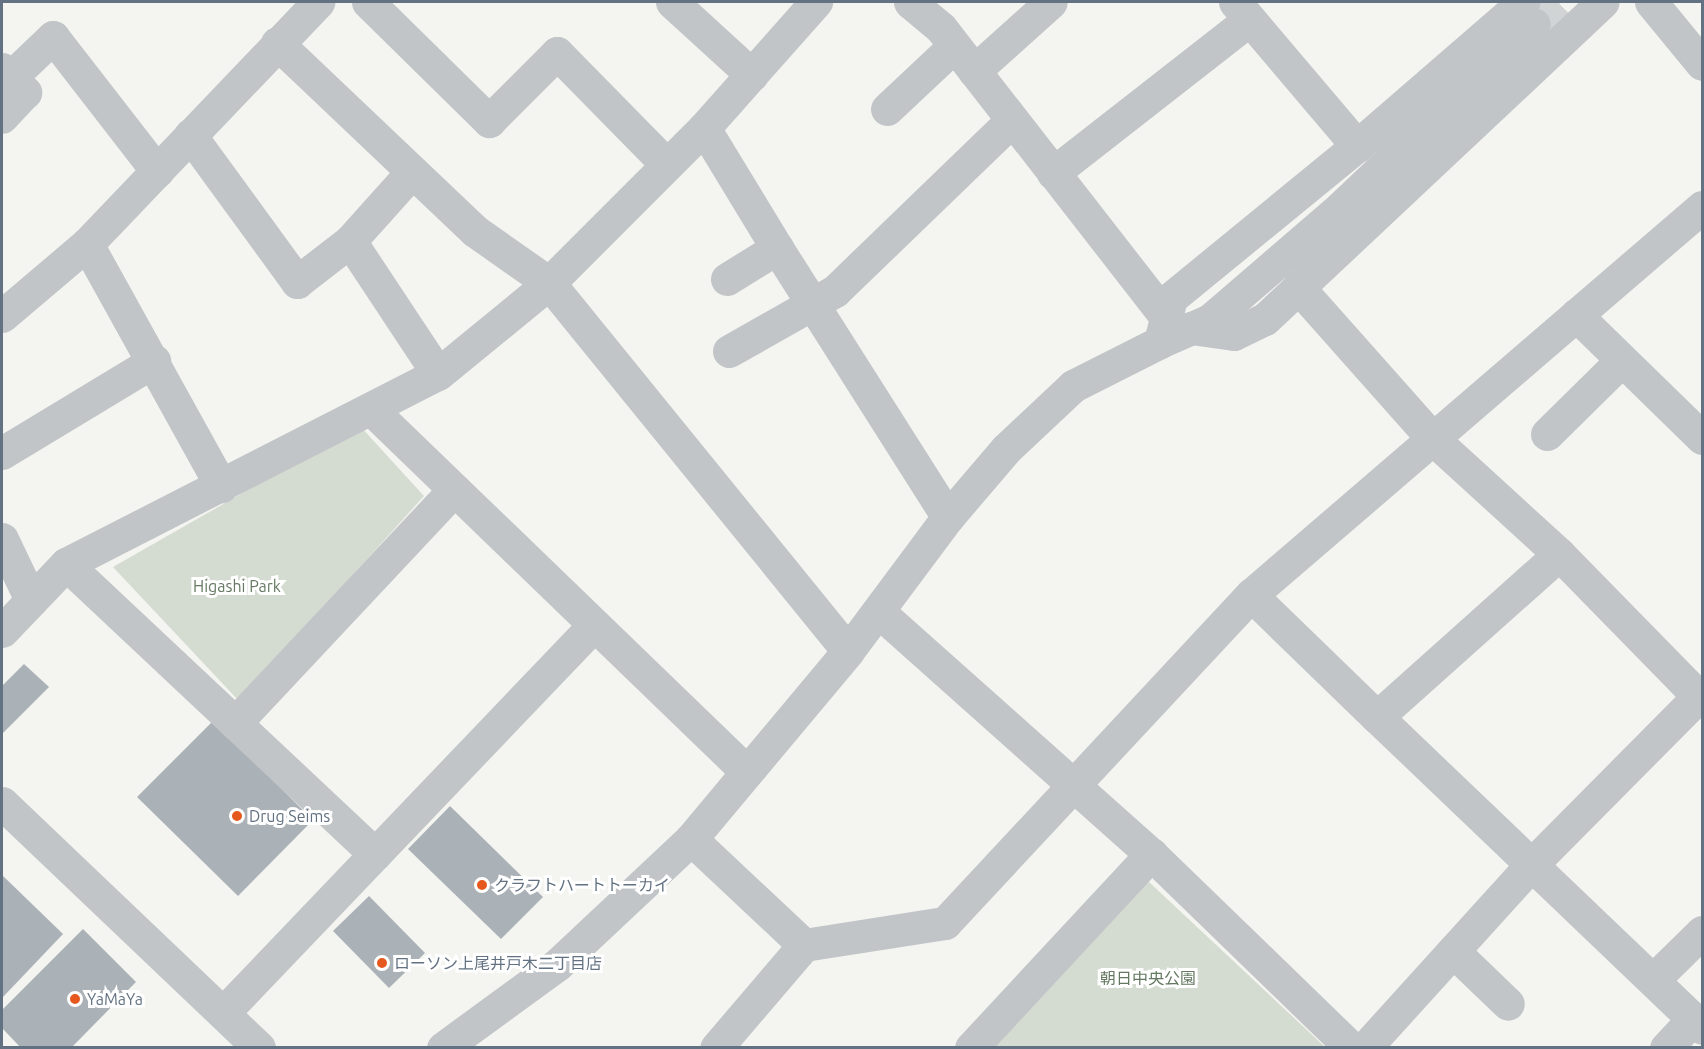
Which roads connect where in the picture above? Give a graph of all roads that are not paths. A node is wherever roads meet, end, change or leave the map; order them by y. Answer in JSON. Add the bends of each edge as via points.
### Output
{"nodes":[{"id":1,"x":318,"y":2,"type":"edge"},
{"id":2,"x":368,"y":2,"type":"edge"},
{"id":3,"x":672,"y":2,"type":"edge"},
{"id":4,"x":816,"y":2,"type":"edge"},
{"id":5,"x":910,"y":2,"type":"edge"},
{"id":6,"x":1051,"y":2,"type":"edge"},
{"id":7,"x":1603,"y":2,"type":"edge"},
{"id":8,"x":1651,"y":2,"type":"edge"},
{"id":9,"x":1242,"y":11,"type":"edge"},
{"id":10,"x":1528,"y":13,"type":"edge"},
{"id":11,"x":277,"y":43,"type":"junction"},
{"id":12,"x":954,"y":46,"type":"junction"},
{"id":13,"x":1702,"y":64,"type":"edge"},
{"id":14,"x":974,"y":71,"type":"junction"},
{"id":15,"x":6,"y":73,"type":"edge"},
{"id":16,"x":752,"y":75,"type":"junction"},
{"id":17,"x":887,"y":109,"type":"dead end"},
{"id":18,"x":2,"y":117,"type":"edge"},
{"id":19,"x":1012,"y":120,"type":"junction"},
{"id":20,"x":704,"y":128,"type":"junction"},
{"id":21,"x":190,"y":135,"type":"junction"},
{"id":22,"x":1357,"y":146,"type":"junction"},
{"id":23,"x":666,"y":164,"type":"junction"},
{"id":24,"x":157,"y":171,"type":"junction"},
{"id":25,"x":412,"y":172,"type":"junction"},
{"id":26,"x":1053,"y":173,"type":"junction"},
{"id":27,"x":1702,"y":207,"type":"edge"},
{"id":28,"x":350,"y":241,"type":"junction"},
{"id":29,"x":87,"y":244,"type":"junction"},
{"id":30,"x":777,"y":248,"type":"junction"},
{"id":31,"x":727,"y":279,"type":"dead end"},
{"id":32,"x":549,"y":283,"type":"junction"},
{"id":33,"x":1298,"y":287,"type":"junction"},
{"id":34,"x":812,"y":304,"type":"junction"},
{"id":35,"x":1576,"y":315,"type":"junction"},
{"id":36,"x":2,"y":316,"type":"edge"},
{"id":37,"x":1172,"y":329,"type":"junction"},
{"id":38,"x":729,"y":351,"type":"dead end"},
{"id":39,"x":1622,"y":360,"type":"junction"},
{"id":40,"x":154,"y":361,"type":"junction"},
{"id":41,"x":438,"y":374,"type":"junction"},
{"id":42,"x":372,"y":410,"type":"junction"},
{"id":43,"x":1547,"y":434,"type":"dead end"},
{"id":44,"x":1702,"y":438,"type":"edge"},
{"id":45,"x":1432,"y":439,"type":"junction"},
{"id":46,"x":2,"y":453,"type":"edge"},
{"id":47,"x":221,"y":486,"type":"junction"},
{"id":48,"x":454,"y":490,"type":"junction"},
{"id":49,"x":948,"y":517,"type":"junction"},
{"id":50,"x":2,"y":539,"type":"edge"},
{"id":51,"x":1559,"y":554,"type":"junction"},
{"id":52,"x":66,"y":564,"type":"junction"},
{"id":53,"x":1251,"y":595,"type":"junction"},
{"id":54,"x":31,"y":600,"type":"junction"},
{"id":55,"x":879,"y":612,"type":"junction"},
{"id":56,"x":594,"y":625,"type":"junction"},
{"id":57,"x":2,"y":631,"type":"edge"},
{"id":58,"x":848,"y":651,"type":"junction"},
{"id":59,"x":1701,"y":695,"type":"edge"},
{"id":60,"x":1377,"y":717,"type":"junction"},
{"id":61,"x":235,"y":723,"type":"junction"},
{"id":62,"x":747,"y":772,"type":"junction"},
{"id":63,"x":1073,"y":783,"type":"junction"},
{"id":64,"x":2,"y":803,"type":"edge"},
{"id":65,"x":692,"y":839,"type":"junction"},
{"id":66,"x":375,"y":854,"type":"junction"},
{"id":67,"x":1151,"y":854,"type":"junction"},
{"id":68,"x":1533,"y":863,"type":"junction"},
{"id":69,"x":1702,"y":932,"type":"edge"},
{"id":70,"x":804,"y":945,"type":"junction"},
{"id":71,"x":1453,"y":951,"type":"junction"},
{"id":72,"x":1654,"y":979,"type":"junction"},
{"id":73,"x":1508,"y":1004,"type":"dead end"},
{"id":74,"x":224,"y":1012,"type":"junction"},
{"id":75,"x":1698,"y":1023,"type":"edge"},
{"id":76,"x":259,"y":1047,"type":"edge"},
{"id":77,"x":443,"y":1047,"type":"edge"},
{"id":78,"x":716,"y":1047,"type":"edge"},
{"id":79,"x":971,"y":1047,"type":"edge"},
{"id":80,"x":1351,"y":1047,"type":"edge"},
{"id":81,"x":1365,"y":1047,"type":"edge"},
{"id":82,"x":1666,"y":1047,"type":"edge"}],
"edges":[{"from":1,"to":11,"type":"street"},
{"from":2,"to":23,"type":"street","via":[[489,121],[557,53]]},
{"from":3,"to":16,"type":"street"},
{"from":4,"to":16,"type":"street"},
{"from":5,"to":12,"type":"street","via":[[941,28]]},
{"from":6,"to":14,"type":"street"},
{"from":7,"to":33,"type":"street"},
{"from":8,"to":13,"type":"street"},
{"from":9,"to":22,"type":"street"},
{"from":9,"to":26,"type":"street"},
{"from":10,"to":22,"type":"street"},
{"from":10,"to":37,"type":"street","via":[[1340,208],[1210,320]]},
{"from":11,"to":21,"type":"street"},
{"from":11,"to":25,"type":"street"},
{"from":12,"to":14,"type":"street"},
{"from":12,"to":17,"type":"street"},
{"from":14,"to":19,"type":"street"},
{"from":15,"to":18,"type":"street","via":[[25,92]]},
{"from":15,"to":24,"type":"street","via":[[53,37]]},
{"from":16,"to":20,"type":"street"},
{"from":19,"to":26,"type":"street"},
{"from":19,"to":34,"type":"street","via":[[835,291]]},
{"from":20,"to":23,"type":"street"},
{"from":20,"to":30,"type":"street"},
{"from":21,"to":24,"type":"street"},
{"from":21,"to":28,"type":"street","via":[[297,282]]},
{"from":22,"to":37,"type":"street","via":[[1171,298]]},
{"from":23,"to":32,"type":"street"},
{"from":24,"to":29,"type":"street"},
{"from":25,"to":28,"type":"street"},
{"from":25,"to":32,"type":"street","via":[[476,231]]},
{"from":26,"to":37,"type":"street"},
{"from":27,"to":35,"type":"street"},
{"from":28,"to":41,"type":"street"},
{"from":29,"to":36,"type":"street"},
{"from":29,"to":40,"type":"street"},
{"from":30,"to":31,"type":"street"},
{"from":30,"to":34,"type":"street"},
{"from":32,"to":41,"type":"street"},
{"from":32,"to":58,"type":"street"},
{"from":33,"to":37,"type":"street","via":[[1265,319],[1234,334]]},
{"from":33,"to":45,"type":"street"},
{"from":34,"to":38,"type":"street"},
{"from":34,"to":49,"type":"street"},
{"from":35,"to":39,"type":"street"},
{"from":35,"to":45,"type":"street"},
{"from":37,"to":49,"type":"street","via":[[1073,386],[1006,449]]},
{"from":39,"to":43,"type":"street"},
{"from":39,"to":44,"type":"street"},
{"from":40,"to":46,"type":"street"},
{"from":40,"to":47,"type":"street"},
{"from":41,"to":42,"type":"street"},
{"from":42,"to":47,"type":"street"},
{"from":42,"to":48,"type":"street"},
{"from":45,"to":51,"type":"street"},
{"from":45,"to":53,"type":"street"},
{"from":47,"to":52,"type":"street"},
{"from":48,"to":56,"type":"street"},
{"from":48,"to":61,"type":"street"},
{"from":49,"to":55,"type":"street"},
{"from":50,"to":54,"type":"street"},
{"from":51,"to":59,"type":"street"},
{"from":51,"to":60,"type":"street"},
{"from":52,"to":54,"type":"street"},
{"from":52,"to":61,"type":"street"},
{"from":53,"to":60,"type":"street"},
{"from":53,"to":63,"type":"street"},
{"from":54,"to":57,"type":"street"},
{"from":55,"to":58,"type":"street"},
{"from":55,"to":63,"type":"street"},
{"from":56,"to":62,"type":"street"},
{"from":56,"to":66,"type":"street"},
{"from":58,"to":62,"type":"street"},
{"from":59,"to":68,"type":"street"},
{"from":60,"to":68,"type":"street"},
{"from":61,"to":66,"type":"street"},
{"from":62,"to":65,"type":"street"},
{"from":63,"to":67,"type":"street"},
{"from":63,"to":70,"type":"street","via":[[945,923]]},
{"from":64,"to":74,"type":"street"},
{"from":65,"to":70,"type":"street"},
{"from":65,"to":77,"type":"street","via":[[558,964]]},
{"from":66,"to":74,"type":"street"},
{"from":67,"to":79,"type":"street"},
{"from":67,"to":80,"type":"street"},
{"from":68,"to":71,"type":"street"},
{"from":68,"to":72,"type":"street"},
{"from":69,"to":72,"type":"street"},
{"from":70,"to":78,"type":"street"},
{"from":71,"to":73,"type":"street"},
{"from":71,"to":81,"type":"street"},
{"from":72,"to":75,"type":"street"},
{"from":74,"to":76,"type":"street"},
{"from":75,"to":82,"type":"street"}]}
